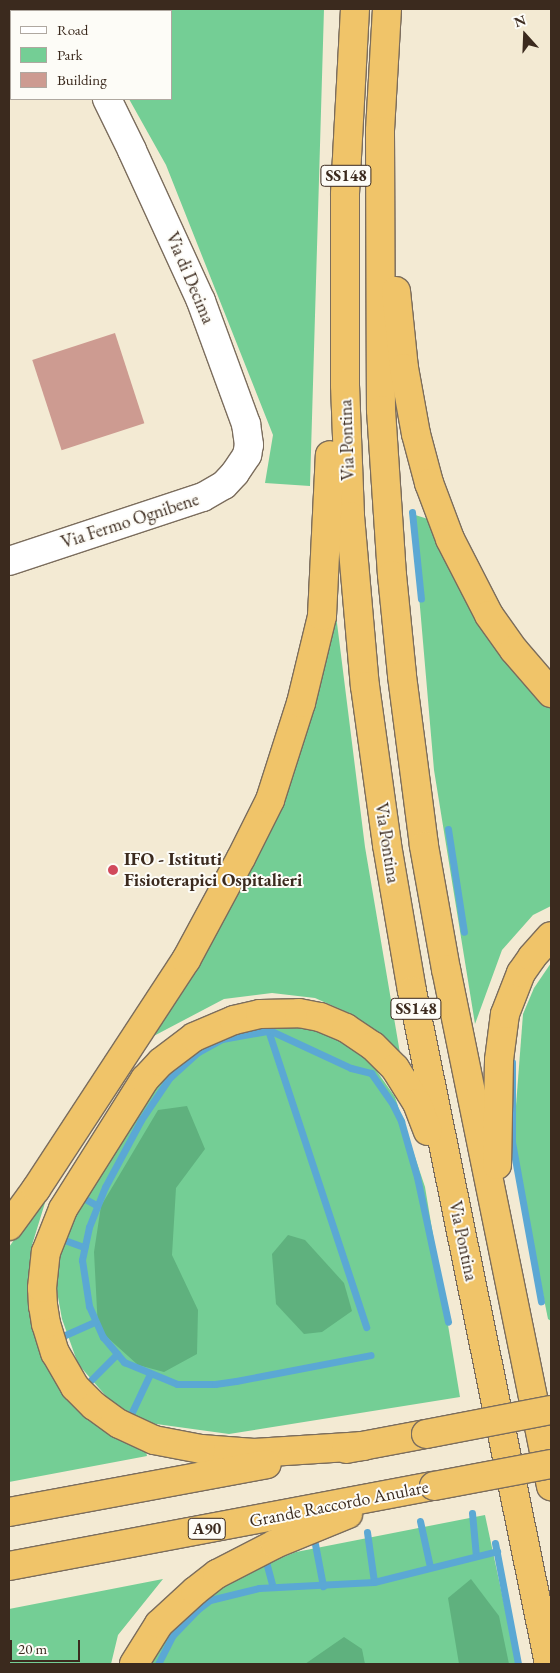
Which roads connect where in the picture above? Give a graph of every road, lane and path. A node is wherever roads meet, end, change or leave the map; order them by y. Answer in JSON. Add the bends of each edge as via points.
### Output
{"nodes":[{"id":1,"x":355,"y":9,"type":"edge"},
{"id":2,"x":387,"y":9,"type":"edge"},
{"id":3,"x":107,"y":100,"type":"edge"},
{"id":4,"x":380,"y":204,"type":"junction"},
{"id":5,"x":345,"y":344,"type":"junction"},
{"id":6,"x":242,"y":464,"type":"joint"},
{"id":7,"x":9,"y":561,"type":"edge"},
{"id":8,"x":551,"y":693,"type":"edge"},
{"id":9,"x":551,"y":936,"type":"edge"},
{"id":10,"x":496,"y":1219,"type":"junction"},
{"id":11,"x":9,"y":1226,"type":"edge"},
{"id":12,"x":463,"y":1240,"type":"junction"},
{"id":13,"x":551,"y":1410,"type":"edge"},
{"id":14,"x":364,"y":1446,"type":"junction"},
{"id":15,"x":551,"y":1464,"type":"edge"},
{"id":16,"x":551,"y":1486,"type":"edge"},
{"id":17,"x":405,"y":1491,"type":"junction"},
{"id":18,"x":9,"y":1512,"type":"edge"},
{"id":19,"x":9,"y":1566,"type":"edge"},
{"id":20,"x":134,"y":1664,"type":"edge"},
{"id":21,"x":549,"y":1664,"type":"edge"}],
"edges":[{"from":1,"to":5,"type":"highway","name":"Via Pontina","number":"SS148","via":[[346,160]]},
{"from":2,"to":4,"type":"highway","name":"Via Pontina","number":"SS148","via":[[380,131]]},
{"from":3,"to":6,"type":"street","name":"Via di Decima","via":[[202,301],[246,424],[249,445]]},
{"from":4,"to":8,"type":"highway","via":[[395,272],[411,409],[421,456],[437,506],[489,615]]},
{"from":4,"to":10,"type":"highway","name":"Via Pontina","number":"SS148","via":[[382,448],[408,724],[424,846]]},
{"from":5,"to":11,"type":"highway","via":[[333,402],[322,616],[301,703],[270,800],[186,960]]},
{"from":5,"to":12,"type":"highway","name":"Via Pontina","number":"SS148","via":[[350,516],[373,749],[412,991]]},
{"from":6,"to":7,"type":"street","name":"Via Fermo Ognibene","via":[[224,485],[203,497]]},
{"from":9,"to":10,"type":"highway","via":[[532,957],[505,1014],[499,1060]]},
{"from":10,"to":16,"type":"highway","name":"Via Pontina","number":"SS148"},
{"from":12,"to":14,"type":"highway","via":[[427,1127],[396,1068],[346,1028],[300,1013],[260,1014],[234,1020],[194,1037],[161,1062],[134,1095],[60,1216],[46,1252],[43,1270],[46,1324],[55,1353],[68,1377],[106,1416],[154,1440],[201,1449],[254,1453]]},
{"from":12,"to":21,"type":"highway","name":"Via Pontina","number":"SS148"},
{"from":13,"to":14,"type":"highway","bridge":true},
{"from":14,"to":18,"type":"highway"},
{"from":15,"to":17,"type":"highway","name":"Grande Raccordo Anulare","number":"A90","bridge":true},
{"from":17,"to":19,"type":"highway","name":"Grande Raccordo Anulare","number":"A90"},
{"from":17,"to":20,"type":"highway","via":[[275,1544],[217,1574],[159,1624]]}]}
